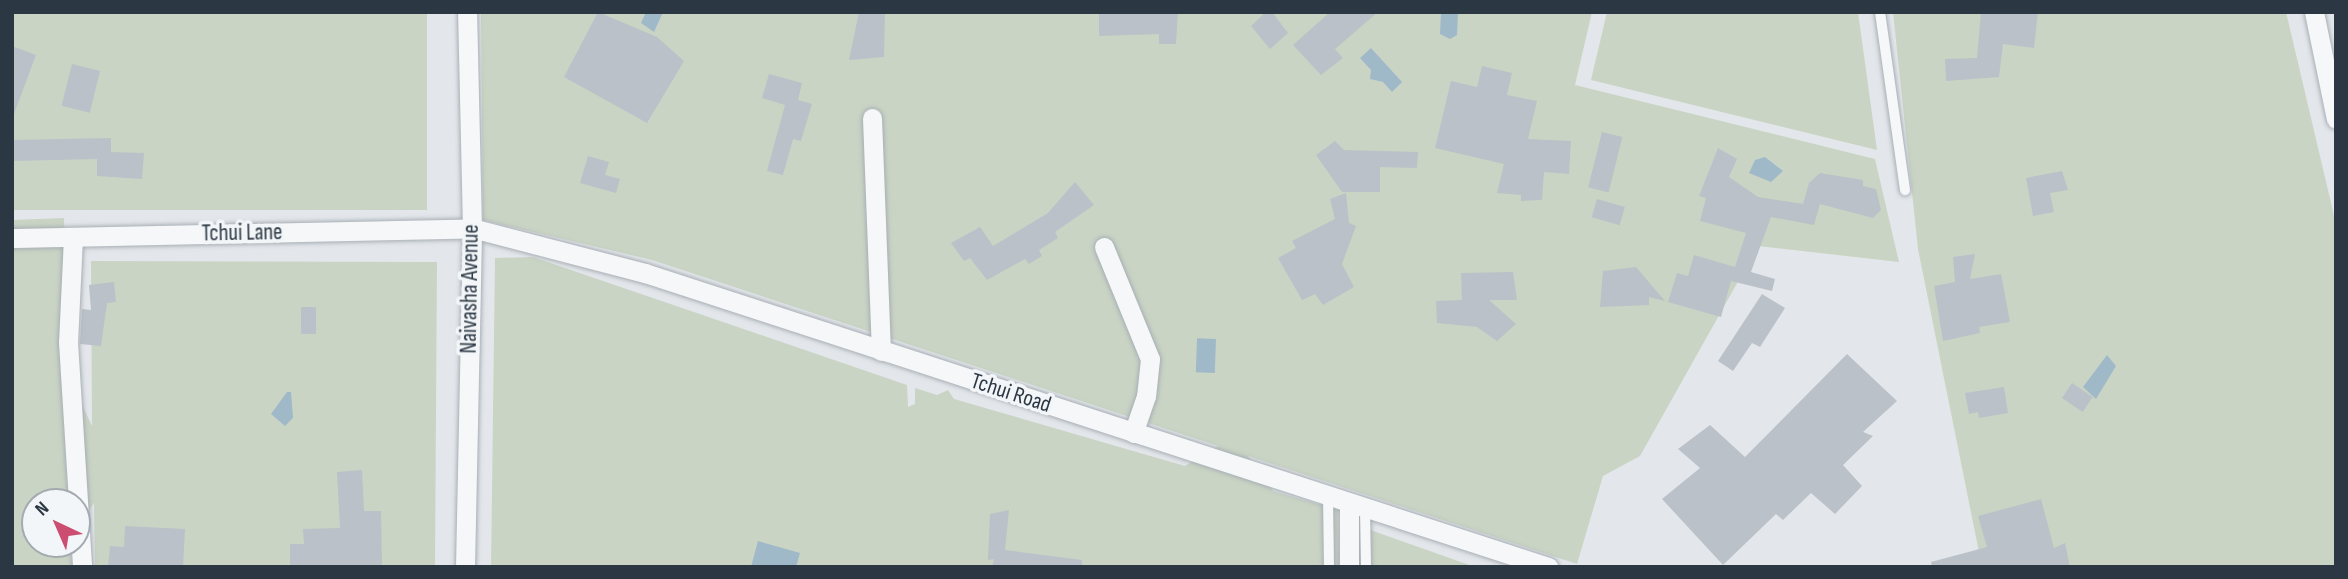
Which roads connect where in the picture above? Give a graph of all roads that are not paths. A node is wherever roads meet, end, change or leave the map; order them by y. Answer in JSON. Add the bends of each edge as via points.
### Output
{"nodes":[{"id":1,"x":467,"y":12,"type":"edge"},
{"id":2,"x":1880,"y":12,"type":"edge"},
{"id":3,"x":2314,"y":12,"type":"edge"},
{"id":4,"x":872,"y":118,"type":"dead end"},
{"id":5,"x":2336,"y":118,"type":"edge"},
{"id":6,"x":1905,"y":190,"type":"dead end"},
{"id":7,"x":472,"y":228,"type":"junction"},
{"id":8,"x":73,"y":237,"type":"junction"},
{"id":9,"x":12,"y":239,"type":"edge"},
{"id":10,"x":1104,"y":247,"type":"dead end"},
{"id":11,"x":881,"y":351,"type":"junction"},
{"id":12,"x":1133,"y":433,"type":"junction"},
{"id":13,"x":1328,"y":496,"type":"junction"},
{"id":14,"x":1357,"y":506,"type":"junction"},
{"id":15,"x":82,"y":567,"type":"edge"},
{"id":16,"x":465,"y":567,"type":"edge"},
{"id":17,"x":1329,"y":567,"type":"edge"},
{"id":18,"x":1349,"y":567,"type":"edge"},
{"id":19,"x":1366,"y":567,"type":"edge"},
{"id":20,"x":1548,"y":567,"type":"edge"}],
"edges":[{"from":1,"to":7,"type":"street","name":"Naivasha Avenue"},
{"from":2,"to":6,"type":"lane"},
{"from":3,"to":5,"type":"street"},
{"from":4,"to":11,"type":"street"},
{"from":7,"to":8,"type":"street","name":"Tchui Lane"},
{"from":7,"to":11,"type":"street","name":"Tchui Road","via":[[645,273]]},
{"from":7,"to":16,"type":"street","name":"Naivasha Avenue"},
{"from":8,"to":9,"type":"street","name":"Tchui Lane"},
{"from":8,"to":15,"type":"street","via":[[68,342]]},
{"from":10,"to":12,"type":"street","via":[[1150,359],[1146,396]]},
{"from":11,"to":12,"type":"street","name":"Tchui Road"},
{"from":12,"to":13,"type":"street","name":"Tchui Road"},
{"from":13,"to":14,"type":"street","name":"Tchui Road"},
{"from":13,"to":17,"type":"lane"},
{"from":14,"to":18,"type":"street"},
{"from":14,"to":19,"type":"lane"},
{"from":14,"to":20,"type":"street","name":"Tchui Road"}]}
